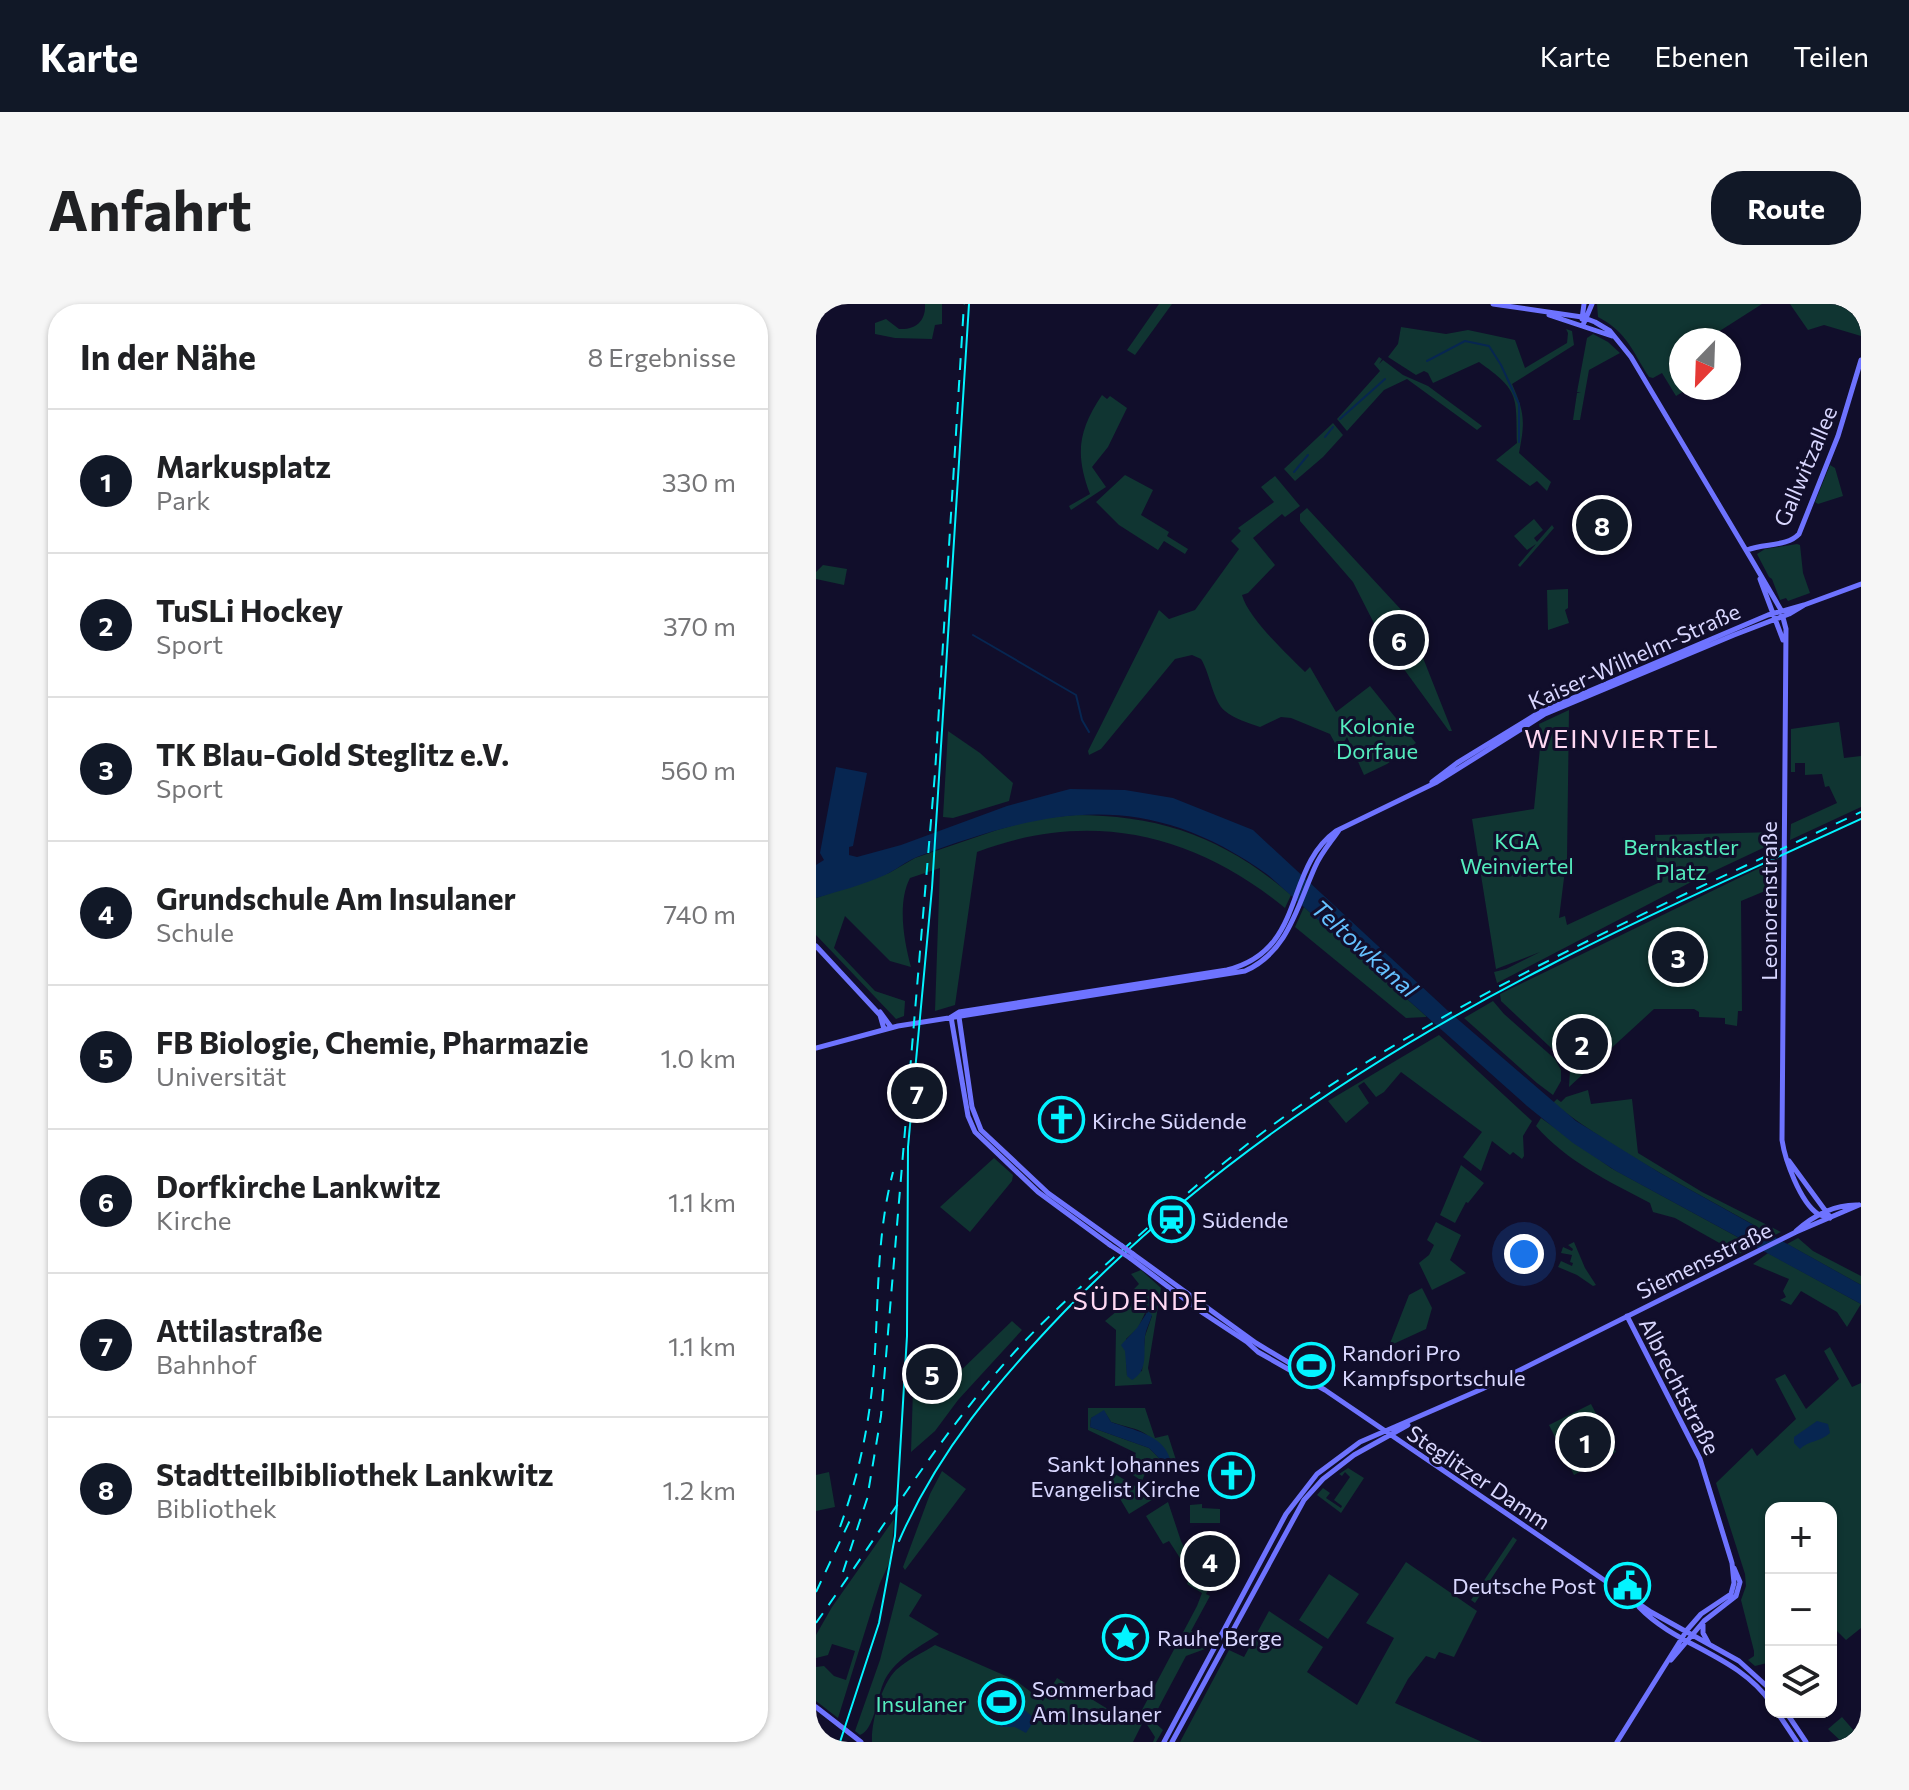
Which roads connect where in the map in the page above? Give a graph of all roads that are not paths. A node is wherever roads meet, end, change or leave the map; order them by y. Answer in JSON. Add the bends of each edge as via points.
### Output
{"nodes":[{"id":1,"x":1493,"y":304,"type":"edge"},
{"id":2,"x":1584,"y":304,"type":"edge"},
{"id":3,"x":1592,"y":304,"type":"edge"},
{"id":4,"x":1545,"y":313,"type":"junction"},
{"id":5,"x":1584,"y":318,"type":"junction"},
{"id":6,"x":1583,"y":325,"type":"junction"},
{"id":7,"x":1614,"y":337,"type":"junction"},
{"id":8,"x":1861,"y":360,"type":"edge"},
{"id":9,"x":1747,"y":550,"type":"junction"},
{"id":10,"x":1861,"y":584,"type":"edge"},
{"id":11,"x":1779,"y":614,"type":"junction"},
{"id":12,"x":1291,"y":914,"type":"junction"},
{"id":13,"x":816,"y":946,"type":"edge"},
{"id":14,"x":1256,"y":962,"type":"junction"},
{"id":15,"x":869,"y":1003,"type":"junction"},
{"id":16,"x":959,"y":1015,"type":"junction"},
{"id":17,"x":951,"y":1017,"type":"junction"},
{"id":18,"x":891,"y":1027,"type":"junction"},
{"id":19,"x":884,"y":1029,"type":"junction"},
{"id":20,"x":816,"y":1048,"type":"edge"},
{"id":21,"x":1786,"y":1157,"type":"junction"},
{"id":22,"x":1860,"y":1205,"type":"edge"},
{"id":23,"x":1825,"y":1211,"type":"junction"},
{"id":24,"x":1818,"y":1214,"type":"junction"},
{"id":25,"x":1830,"y":1218,"type":"junction"},
{"id":26,"x":1794,"y":1233,"type":"junction"},
{"id":27,"x":1112,"y":1243,"type":"junction"},
{"id":28,"x":1627,"y":1316,"type":"junction"},
{"id":29,"x":1412,"y":1422,"type":"junction"},
{"id":30,"x":1383,"y":1431,"type":"junction"},
{"id":31,"x":1391,"y":1437,"type":"junction"},
{"id":32,"x":1732,"y":1563,"type":"junction"},
{"id":33,"x":1704,"y":1621,"type":"junction"},
{"id":34,"x":1686,"y":1637,"type":"junction"},
{"id":35,"x":1219,"y":1639,"type":"junction"},
{"id":36,"x":1225,"y":1642,"type":"junction"},
{"id":37,"x":1713,"y":1647,"type":"junction"},
{"id":38,"x":1765,"y":1684,"type":"edge"},
{"id":39,"x":1765,"y":1696,"type":"edge"},
{"id":40,"x":816,"y":1707,"type":"edge"},
{"id":41,"x":1781,"y":1718,"type":"edge"},
{"id":42,"x":1790,"y":1718,"type":"edge"},
{"id":43,"x":861,"y":1742,"type":"edge"},
{"id":44,"x":1164,"y":1742,"type":"edge"},
{"id":45,"x":1172,"y":1742,"type":"edge"},
{"id":46,"x":1617,"y":1742,"type":"edge"},
{"id":47,"x":1797,"y":1742,"type":"edge"},
{"id":48,"x":1806,"y":1742,"type":"edge"}],
"edges":[{"from":1,"to":4,"type":"main road"},
{"from":2,"to":5,"type":"main road"},
{"from":3,"to":5,"type":"main road"},
{"from":4,"to":5,"type":"main road"},
{"from":4,"to":6,"type":"main road"},
{"from":5,"to":6,"type":"main road"},
{"from":5,"to":7,"type":"main road"},
{"from":6,"to":7,"type":"main road"},
{"from":7,"to":9,"type":"main road"},
{"from":8,"to":9,"type":"main road","name":"Gallwitzallee","via":[[1799,534],[1788,542]]},
{"from":9,"to":11,"type":"main road"},
{"from":10,"to":11,"type":"main road","name":"Kaiser-Wilhelm-Straße"},
{"from":11,"to":12,"type":"main road","name":"Kaiser-Wilhelm-Straße","via":[[1537,713],[1428,785],[1340,829],[1323,842]]},
{"from":11,"to":21,"type":"main road","name":"Leonorenstraße","via":[[1786,629],[1781,1134]]},
{"from":12,"to":14,"type":"main road"},
{"from":12,"to":14,"type":"main road","name":"Kaiser-Wilhelm-Straße","via":[[1276,949]]},
{"from":13,"to":15,"type":"main road"},
{"from":14,"to":16,"type":"main road","via":[[1191,979]]},
{"from":15,"to":18,"type":"main road"},
{"from":15,"to":19,"type":"main road"},
{"from":16,"to":17,"type":"main road"},
{"from":16,"to":27,"type":"main road","name":"Steglitzer Damm","via":[[972,1107],[981,1130]]},
{"from":17,"to":18,"type":"main road"},
{"from":17,"to":27,"type":"main road","name":"Steglitzer Damm","via":[[975,1132],[1038,1192]]},
{"from":18,"to":19,"type":"main road"},
{"from":19,"to":20,"type":"main road"},
{"from":21,"to":23,"type":"main road","name":"Leonorenstraße"},
{"from":21,"to":24,"type":"main road","name":"Leonorenstraße","via":[[1797,1186]]},
{"from":22,"to":23,"type":"main road","name":"Siemensstraße"},
{"from":22,"to":25,"type":"main road","name":"Siemensstraße"},
{"from":23,"to":24,"type":"main road","name":"Siemensstraße"},
{"from":23,"to":25,"type":"main road","name":"Leonorenstraße"},
{"from":24,"to":25,"type":"main road"},
{"from":24,"to":26,"type":"main road","name":"Siemensstraße"},
{"from":25,"to":26,"type":"main road","name":"Siemensstraße"},
{"from":26,"to":28,"type":"main road","name":"Siemensstraße"},
{"from":27,"to":30,"type":"main road","name":"Steglitzer Damm","bridge":true,"via":[[1263,1355]]},
{"from":28,"to":29,"type":"main road","name":"Siemensstraße"},
{"from":28,"to":32,"type":"main road","name":"Albrechtstraße","via":[[1702,1464]]},
{"from":29,"to":30,"type":"main road"},
{"from":29,"to":31,"type":"main road"},
{"from":30,"to":31,"type":"main road","name":"Steglitzer Damm"},
{"from":30,"to":35,"type":"main road","via":[[1342,1453],[1305,1487]]},
{"from":31,"to":34,"type":"main road","name":"Steglitzer Damm","via":[[1630,1598],[1653,1621]]},
{"from":31,"to":36,"type":"main road","via":[[1354,1455],[1305,1498]]},
{"from":32,"to":33,"type":"main road","via":[[1739,1591]]},
{"from":32,"to":34,"type":"main road","via":[[1731,1594],[1701,1614]]},
{"from":33,"to":34,"type":"main road"},
{"from":33,"to":37,"type":"main road","via":[[1703,1633]]},
{"from":34,"to":37,"type":"main road","name":"Steglitzer Damm"},
{"from":34,"to":39,"type":"main road","name":"Steglitzer Damm","via":[[1739,1670]]},
{"from":34,"to":46,"type":"main road"},
{"from":35,"to":36,"type":"main road"},
{"from":35,"to":44,"type":"main road"},
{"from":36,"to":45,"type":"main road"},
{"from":37,"to":38,"type":"main road","name":"Steglitzer Damm"},
{"from":40,"to":43,"type":"main road"},
{"from":41,"to":47,"type":"main road"},
{"from":42,"to":48,"type":"main road"}]}
